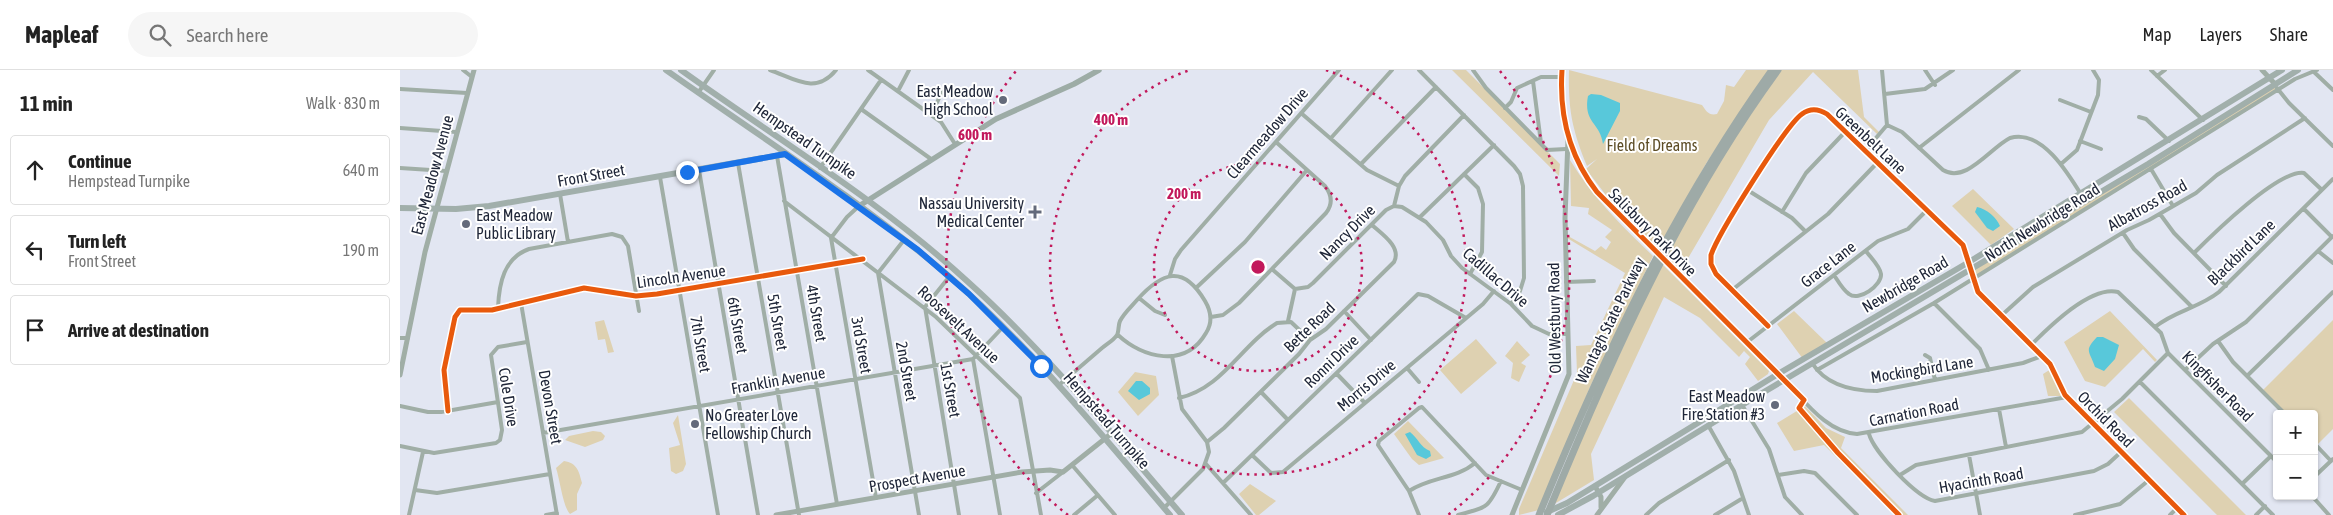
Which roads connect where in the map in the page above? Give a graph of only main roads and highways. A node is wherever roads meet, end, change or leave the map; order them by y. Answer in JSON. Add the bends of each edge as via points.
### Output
{"nodes":[{"id":1,"x":666,"y":70,"type":"edge"},
{"id":2,"x":681,"y":70,"type":"edge"},
{"id":3,"x":1099,"y":70,"type":"edge"},
{"id":4,"x":1772,"y":70,"type":"edge"},
{"id":5,"x":1778,"y":70,"type":"edge"},
{"id":6,"x":2282,"y":70,"type":"edge"},
{"id":7,"x":2298,"y":70,"type":"edge"},
{"id":8,"x":1562,"y":73,"type":"edge"},
{"id":9,"x":798,"y":152,"type":"junction"},
{"id":10,"x":785,"y":154,"type":"junction"},
{"id":11,"x":867,"y":201,"type":"junction"},
{"id":12,"x":859,"y":206,"type":"junction"},
{"id":13,"x":400,"y":208,"type":"edge"},
{"id":14,"x":1970,"y":266,"type":"junction"},
{"id":15,"x":1872,"y":323,"type":"junction"},
{"id":16,"x":1778,"y":374,"type":"junction"},
{"id":17,"x":1784,"y":380,"type":"junction"},
{"id":18,"x":1706,"y":422,"type":"junction"},
{"id":19,"x":1549,"y":512,"type":"edge"},
{"id":20,"x":1170,"y":515,"type":"edge"},
{"id":21,"x":1182,"y":515,"type":"edge"},
{"id":22,"x":1539,"y":515,"type":"edge"},
{"id":23,"x":1558,"y":515,"type":"edge"}],
"edges":[{"from":1,"to":10,"type":"main road","name":"Hempstead Turnpike"},
{"from":2,"to":9,"type":"main road","name":"Hempstead Turnpike"},
{"from":3,"to":11,"type":"main road","via":[[996,119]]},
{"from":4,"to":22,"type":"highway","name":"Wantagh State Parkway","via":[[1708,165],[1663,242],[1593,388]]},
{"from":5,"to":19,"type":"highway","name":"Wantagh State Parkway","via":[[1716,161],[1650,280],[1597,391]]},
{"from":6,"to":14,"type":"main road","name":"Newbridge Road"},
{"from":7,"to":14,"type":"main road","name":"Newbridge Road","via":[[2277,87]]},
{"from":8,"to":16,"type":"main road","name":"Salisbury Park Drive","via":[[1562,110],[1568,139],[1594,188]]},
{"from":9,"to":10,"type":"main road","name":"Front Street"},
{"from":9,"to":11,"type":"main road","name":"Hempstead Turnpike"},
{"from":10,"to":12,"type":"main road","name":"Hempstead Turnpike"},
{"from":10,"to":13,"type":"main road","name":"Front Street","via":[[490,206]]},
{"from":11,"to":12,"type":"main road"},
{"from":11,"to":21,"type":"main road","name":"Hempstead Turnpike","via":[[966,280],[1010,321]]},
{"from":12,"to":20,"type":"main road","name":"Hempstead Turnpike","via":[[949,277],[1003,327],[1059,385]]},
{"from":14,"to":15,"type":"main road","name":"Newbridge Road"},
{"from":15,"to":16,"type":"main road","name":"Newbridge Road"},
{"from":15,"to":17,"type":"main road","name":"Newbridge Road"},
{"from":16,"to":17,"type":"main road","name":"Salisbury Park Drive"},
{"from":16,"to":18,"type":"main road","name":"Newbridge Road"},
{"from":17,"to":18,"type":"main road","name":"Newbridge Road"},
{"from":18,"to":19,"type":"main road","name":"Newbridge Road"},
{"from":18,"to":23,"type":"main road","name":"Newbridge Road","via":[[1599,493]]},
{"from":19,"to":22,"type":"main road","name":"Newbridge Road"}]}
